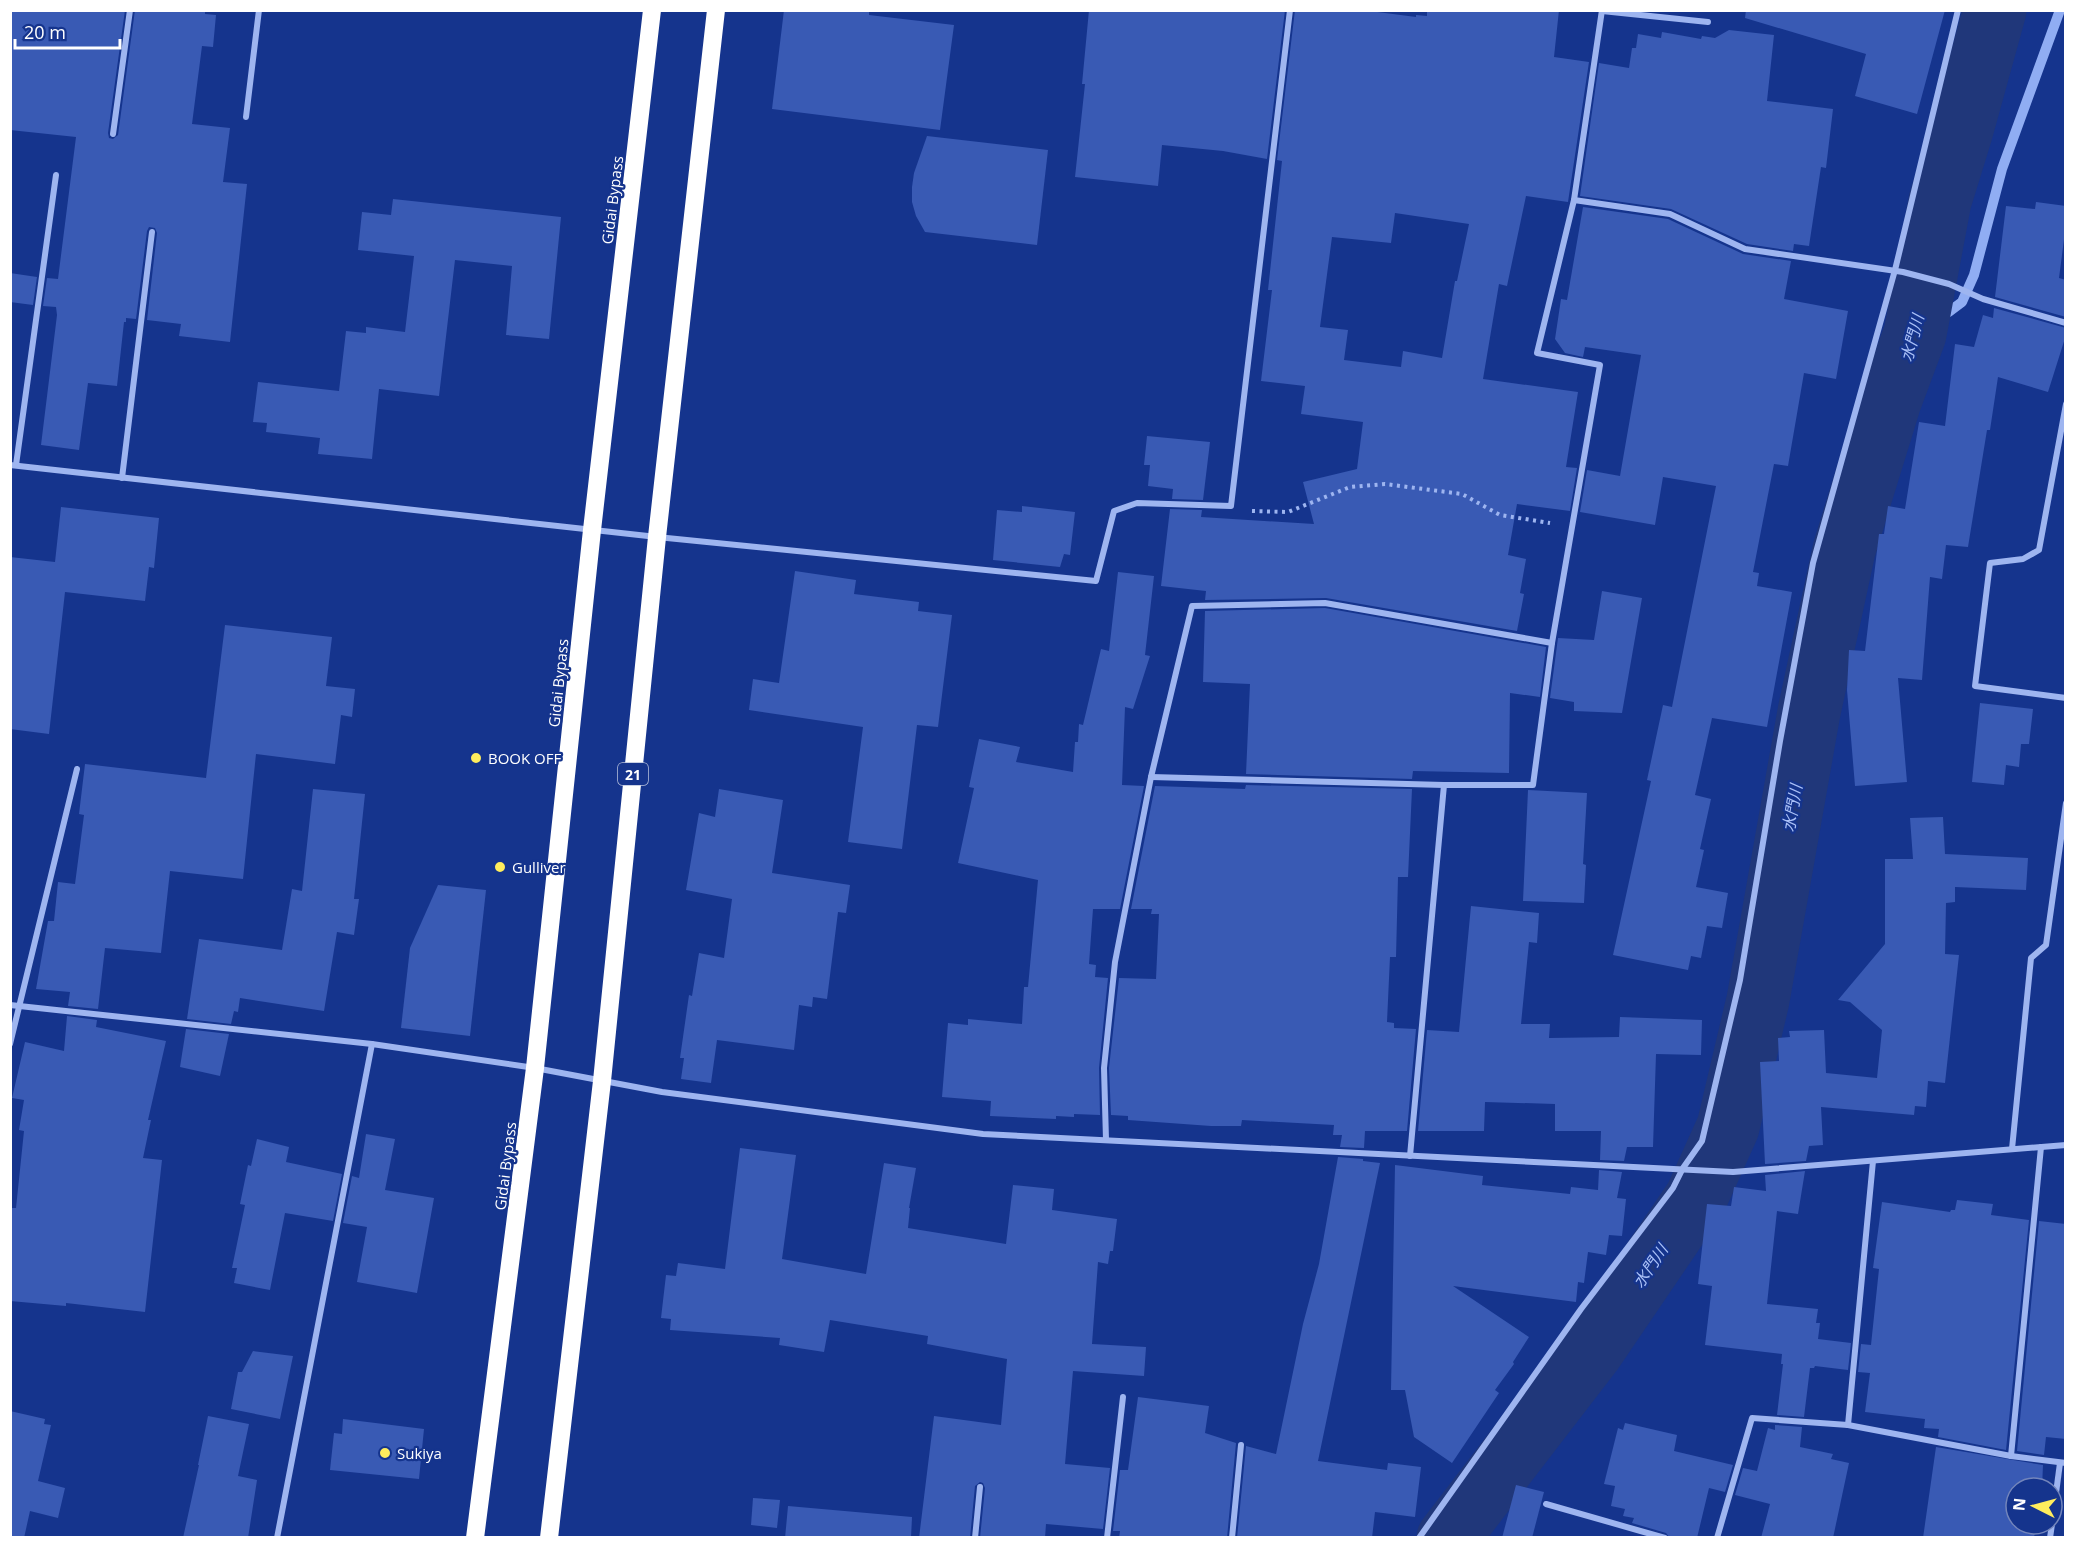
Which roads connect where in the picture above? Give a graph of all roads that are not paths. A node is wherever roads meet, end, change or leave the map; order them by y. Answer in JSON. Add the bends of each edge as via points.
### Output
{"nodes":[{"id":1,"x":130,"y":10,"type":"edge"},
{"id":2,"x":258,"y":10,"type":"edge"},
{"id":3,"x":652,"y":10,"type":"edge"},
{"id":4,"x":716,"y":10,"type":"edge"},
{"id":5,"x":1290,"y":10,"type":"edge"},
{"id":6,"x":1958,"y":10,"type":"edge"},
{"id":7,"x":1602,"y":11,"type":"edge"},
{"id":8,"x":1708,"y":22,"type":"dead end"},
{"id":9,"x":246,"y":117,"type":"dead end"},
{"id":10,"x":113,"y":134,"type":"dead end"},
{"id":11,"x":56,"y":175,"type":"dead end"},
{"id":12,"x":1574,"y":200,"type":"junction"},
{"id":13,"x":152,"y":232,"type":"dead end"},
{"id":14,"x":1895,"y":270,"type":"junction"},
{"id":15,"x":2066,"y":323,"type":"edge"},
{"id":16,"x":2066,"y":404,"type":"edge"},
{"id":17,"x":13,"y":465,"type":"edge"},
{"id":18,"x":122,"y":478,"type":"junction"},
{"id":19,"x":592,"y":530,"type":"junction"},
{"id":20,"x":657,"y":537,"type":"junction"},
{"id":21,"x":1552,"y":643,"type":"junction"},
{"id":22,"x":2066,"y":698,"type":"edge"},
{"id":23,"x":77,"y":769,"type":"dead end"},
{"id":24,"x":1151,"y":777,"type":"junction"},
{"id":25,"x":1443,"y":786,"type":"junction"},
{"id":26,"x":2066,"y":803,"type":"edge"},
{"id":27,"x":10,"y":1005,"type":"edge"},
{"id":28,"x":20,"y":1006,"type":"junction"},
{"id":29,"x":10,"y":1044,"type":"edge"},
{"id":30,"x":372,"y":1044,"type":"junction"},
{"id":31,"x":535,"y":1068,"type":"junction"},
{"id":32,"x":602,"y":1081,"type":"junction"},
{"id":33,"x":1106,"y":1140,"type":"junction"},
{"id":34,"x":2066,"y":1144,"type":"edge"},
{"id":35,"x":2041,"y":1147,"type":"junction"},
{"id":36,"x":2012,"y":1149,"type":"junction"},
{"id":37,"x":1410,"y":1156,"type":"junction"},
{"id":38,"x":1873,"y":1161,"type":"junction"},
{"id":39,"x":1683,"y":1168,"type":"junction"},
{"id":40,"x":1123,"y":1397,"type":"dead end"},
{"id":41,"x":1848,"y":1425,"type":"junction"},
{"id":42,"x":1241,"y":1444,"type":"dead end"},
{"id":43,"x":2011,"y":1456,"type":"junction"},
{"id":44,"x":2063,"y":1463,"type":"edge"},
{"id":45,"x":980,"y":1487,"type":"dead end"},
{"id":46,"x":1546,"y":1504,"type":"dead end"},
{"id":47,"x":277,"y":1538,"type":"edge"},
{"id":48,"x":475,"y":1538,"type":"edge"},
{"id":49,"x":549,"y":1538,"type":"edge"},
{"id":50,"x":975,"y":1538,"type":"edge"},
{"id":51,"x":1107,"y":1538,"type":"edge"},
{"id":52,"x":1232,"y":1538,"type":"edge"},
{"id":53,"x":1419,"y":1538,"type":"edge"},
{"id":54,"x":1665,"y":1538,"type":"edge"},
{"id":55,"x":1717,"y":1538,"type":"edge"}],
"edges":[{"from":1,"to":10,"type":"street"},
{"from":2,"to":9,"type":"street"},
{"from":3,"to":19,"type":"highway","name":"Gidai Bypass"},
{"from":4,"to":20,"type":"highway","number":"21"},
{"from":5,"to":20,"type":"street","via":[[1231,506],[1137,503],[1114,511],[1096,581]]},
{"from":6,"to":14,"type":"street"},
{"from":7,"to":8,"type":"street"},
{"from":7,"to":12,"type":"street"},
{"from":11,"to":17,"type":"street"},
{"from":12,"to":14,"type":"street","via":[[1670,214],[1745,249]]},
{"from":12,"to":21,"type":"street","via":[[1537,353],[1600,365]]},
{"from":13,"to":18,"type":"street"},
{"from":14,"to":15,"type":"street"},
{"from":14,"to":39,"type":"street","via":[[1813,563],[1740,980],[1702,1141]]},
{"from":16,"to":22,"type":"street","via":[[2039,550],[2023,559],[1990,563],[1975,686]]},
{"from":17,"to":18,"type":"street"},
{"from":18,"to":19,"type":"street"},
{"from":19,"to":20,"type":"street"},
{"from":19,"to":31,"type":"highway","name":"Gidai Bypass"},
{"from":20,"to":32,"type":"highway","number":"21"},
{"from":21,"to":24,"type":"street","via":[[1325,603],[1192,606]]},
{"from":21,"to":25,"type":"street","via":[[1533,785]]},
{"from":23,"to":28,"type":"street"},
{"from":24,"to":25,"type":"street"},
{"from":24,"to":33,"type":"street","via":[[1116,962],[1104,1068]]},
{"from":25,"to":37,"type":"street"},
{"from":26,"to":36,"type":"street","via":[[2046,945],[2031,958]]},
{"from":27,"to":28,"type":"street"},
{"from":28,"to":29,"type":"street"},
{"from":28,"to":30,"type":"street"},
{"from":30,"to":31,"type":"street"},
{"from":30,"to":47,"type":"street"},
{"from":31,"to":32,"type":"street"},
{"from":31,"to":48,"type":"highway","name":"Gidai Bypass"},
{"from":32,"to":33,"type":"street","via":[[983,1134]]},
{"from":32,"to":49,"type":"highway","number":"21"},
{"from":33,"to":37,"type":"street"},
{"from":34,"to":35,"type":"street"},
{"from":35,"to":36,"type":"street"},
{"from":35,"to":43,"type":"street"},
{"from":36,"to":38,"type":"street"},
{"from":37,"to":39,"type":"street"},
{"from":38,"to":39,"type":"street","via":[[1733,1172]]},
{"from":38,"to":41,"type":"street"},
{"from":39,"to":53,"type":"street","via":[[1673,1188],[1581,1309]]},
{"from":40,"to":51,"type":"street"},
{"from":41,"to":43,"type":"street"},
{"from":41,"to":55,"type":"street","via":[[1752,1418]]},
{"from":42,"to":52,"type":"street"},
{"from":43,"to":44,"type":"street"},
{"from":45,"to":50,"type":"street"},
{"from":46,"to":54,"type":"street"}]}
